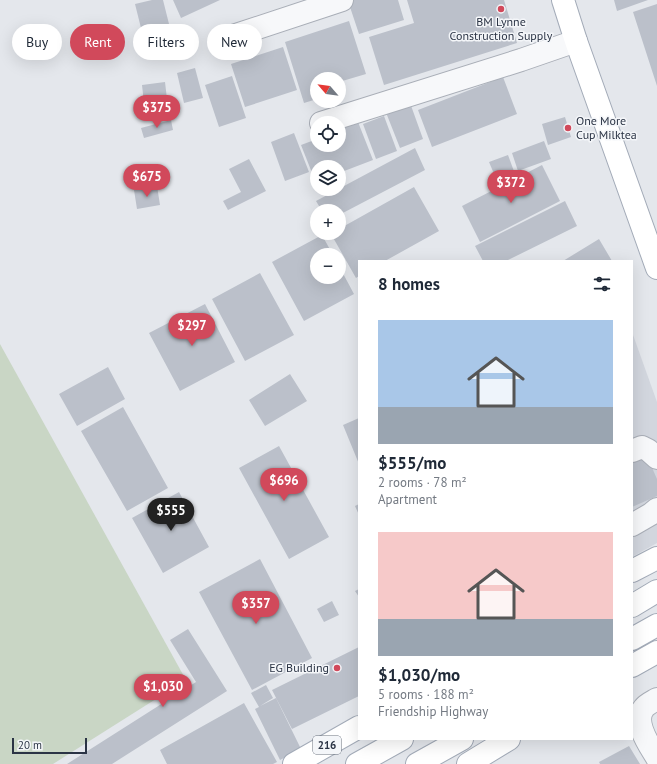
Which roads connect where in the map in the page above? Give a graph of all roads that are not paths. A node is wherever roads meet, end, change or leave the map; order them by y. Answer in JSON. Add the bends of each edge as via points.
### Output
{"nodes":[{"id":1,"x":342,"y":0,"type":"edge"},
{"id":2,"x":563,"y":0,"type":"edge"},
{"id":3,"x":262,"y":26,"type":"edge"},
{"id":4,"x":576,"y":41,"type":"junction"},
{"id":5,"x":342,"y":116,"type":"edge"},
{"id":6,"x":657,"y":268,"type":"edge"},
{"id":7,"x":633,"y":451,"type":"edge"},
{"id":8,"x":657,"y":458,"type":"edge"},
{"id":9,"x":657,"y":509,"type":"edge"},
{"id":10,"x":633,"y":524,"type":"edge"},
{"id":11,"x":657,"y":558,"type":"edge"},
{"id":12,"x":633,"y":571,"type":"edge"},
{"id":13,"x":657,"y":591,"type":"edge"},
{"id":14,"x":633,"y":605,"type":"edge"},
{"id":15,"x":657,"y":625,"type":"edge"},
{"id":16,"x":633,"y":638,"type":"edge"},
{"id":17,"x":657,"y":652,"type":"edge"},
{"id":18,"x":633,"y":665,"type":"edge"},
{"id":19,"x":657,"y":699,"type":"edge"},
{"id":20,"x":358,"y":728,"type":"edge"},
{"id":21,"x":400,"y":740,"type":"edge"},
{"id":22,"x":460,"y":740,"type":"edge"},
{"id":23,"x":507,"y":740,"type":"edge"},
{"id":24,"x":657,"y":758,"type":"edge"},
{"id":25,"x":294,"y":764,"type":"edge"},
{"id":26,"x":357,"y":764,"type":"edge"},
{"id":27,"x":418,"y":764,"type":"edge"},
{"id":28,"x":468,"y":764,"type":"edge"}],
"edges":[{"from":1,"to":3,"type":"lane"},
{"from":2,"to":4,"type":"main road"},
{"from":4,"to":5,"type":"lane"},
{"from":4,"to":6,"type":"main road"},
{"from":7,"to":8,"type":"lane","via":[[642,447]]},
{"from":9,"to":10,"type":"lane"},
{"from":11,"to":12,"type":"main road"},
{"from":13,"to":14,"type":"main road"},
{"from":15,"to":16,"type":"main road"},
{"from":17,"to":18,"type":"main road"},
{"from":19,"to":24,"type":"lane","via":[[647,705],[640,716],[645,738]]},
{"from":20,"to":25,"type":"main road","number":"216"},
{"from":21,"to":26,"type":"main road"},
{"from":22,"to":27,"type":"main road"},
{"from":23,"to":28,"type":"main road"}]}
